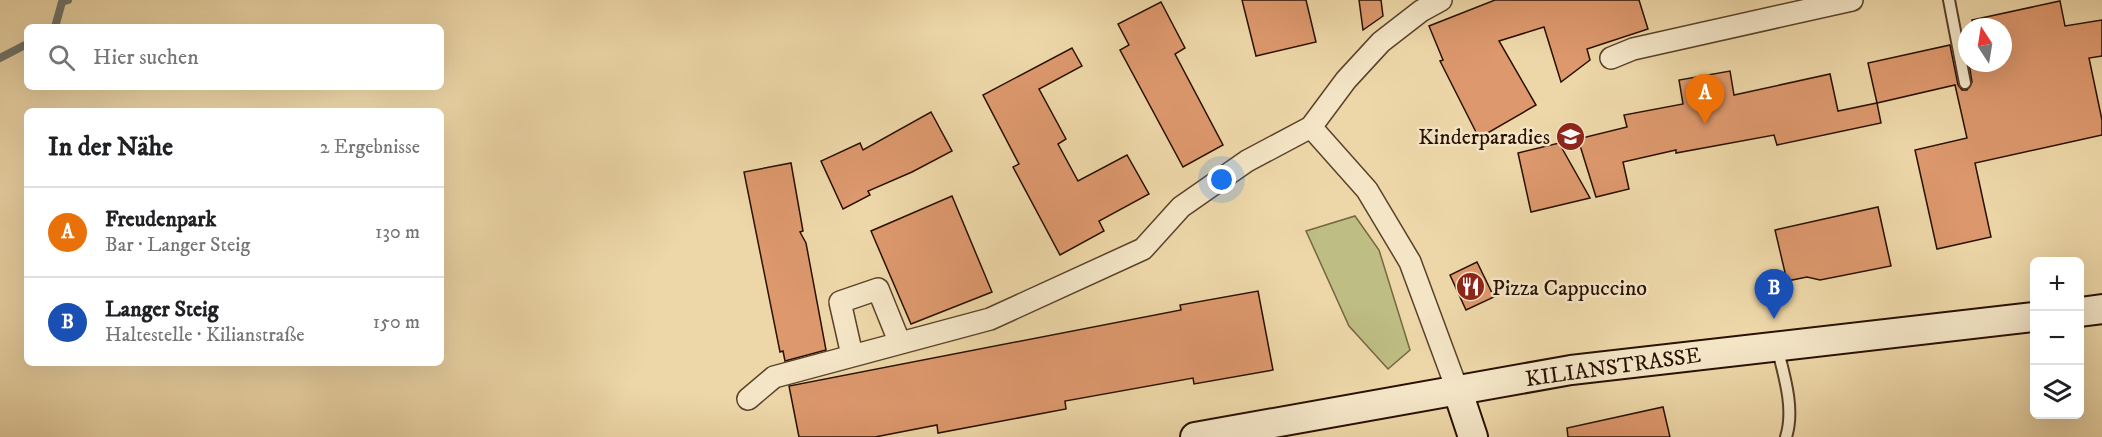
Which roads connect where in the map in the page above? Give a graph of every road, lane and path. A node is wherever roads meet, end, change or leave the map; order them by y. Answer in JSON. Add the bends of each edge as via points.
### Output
{"nodes":[{"id":1,"x":1441,"y":0,"type":"edge"},
{"id":2,"x":1852,"y":0,"type":"edge"},
{"id":3,"x":1948,"y":0,"type":"edge"},
{"id":4,"x":1611,"y":58,"type":"dead end"},
{"id":5,"x":1965,"y":82,"type":"dead end"},
{"id":6,"x":1311,"y":127,"type":"junction"},
{"id":7,"x":2102,"y":309,"type":"edge"},
{"id":8,"x":2084,"y":311,"type":"edge"},
{"id":9,"x":2030,"y":317,"type":"edge"},
{"id":10,"x":899,"y":341,"type":"junction"},
{"id":11,"x":1777,"y":347,"type":"junction"},
{"id":12,"x":852,"y":355,"type":"junction"},
{"id":13,"x":1457,"y":389,"type":"junction"},
{"id":14,"x":747,"y":399,"type":"dead end"},
{"id":15,"x":1195,"y":437,"type":"edge"},
{"id":16,"x":1473,"y":437,"type":"edge"},
{"id":17,"x":1786,"y":437,"type":"edge"}],
"edges":[{"from":1,"to":6,"type":"street","via":[[1382,42],[1346,80]]},
{"from":2,"to":4,"type":"street","via":[[1633,49]]},
{"from":3,"to":5,"type":"lane"},
{"from":6,"to":10,"type":"street","via":[[1247,161],[1180,207],[1143,249],[990,319]]},
{"from":6,"to":13,"type":"street","via":[[1367,190],[1410,262]]},
{"from":7,"to":8,"type":"main road"},
{"from":9,"to":11,"type":"main road","name":"KILIANSTRASSE"},
{"from":10,"to":12,"type":"street"},
{"from":10,"to":12,"type":"street","via":[[878,289],[840,302]]},
{"from":11,"to":13,"type":"main road","name":"KILIANSTRASSE","via":[[1633,362]]},
{"from":11,"to":17,"type":"lane","via":[[1786,385]]},
{"from":12,"to":14,"type":"street","via":[[774,377]]},
{"from":13,"to":15,"type":"main road","name":"KILIANSTRASSE"},
{"from":13,"to":16,"type":"main road"}]}
